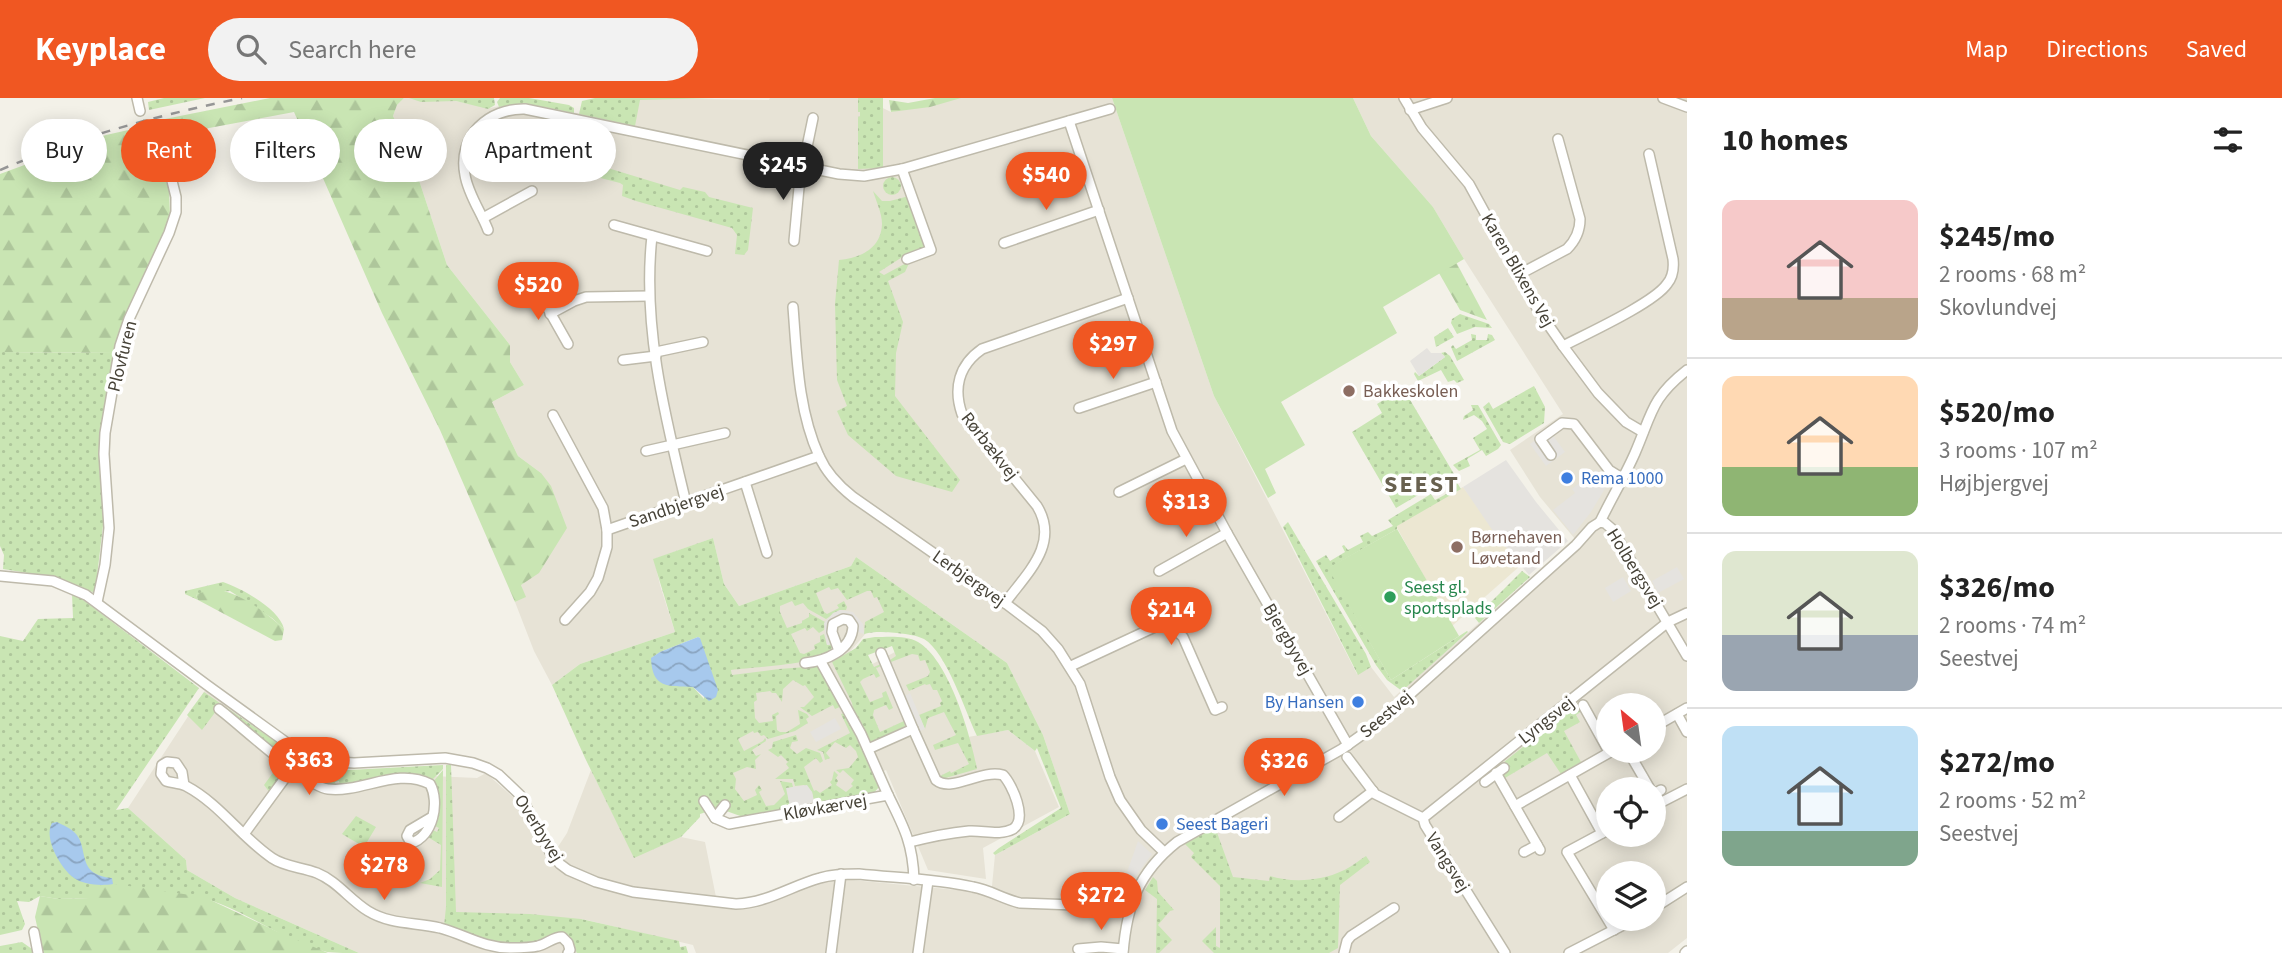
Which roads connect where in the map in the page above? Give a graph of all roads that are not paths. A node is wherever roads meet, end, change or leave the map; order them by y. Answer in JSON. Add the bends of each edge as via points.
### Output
{"nodes":[{"id":1,"x":137,"y":98,"type":"edge"},
{"id":2,"x":1404,"y":98,"type":"edge"},
{"id":3,"x":1447,"y":98,"type":"edge"},
{"id":4,"x":1663,"y":98,"type":"edge"},
{"id":5,"x":1687,"y":107,"type":"edge"},
{"id":6,"x":1110,"y":109,"type":"dead end"},
{"id":7,"x":1410,"y":110,"type":"junction"},
{"id":8,"x":140,"y":111,"type":"dead end"},
{"id":9,"x":813,"y":118,"type":"dead end"},
{"id":10,"x":1069,"y":121,"type":"junction"},
{"id":11,"x":1558,"y":139,"type":"dead end"},
{"id":12,"x":1649,"y":154,"type":"dead end"},
{"id":13,"x":802,"y":166,"type":"junction"},
{"id":14,"x":902,"y":169,"type":"junction"},
{"id":15,"x":172,"y":182,"type":"edge"},
{"id":16,"x":533,"y":191,"type":"dead end"},
{"id":17,"x":1099,"y":210,"type":"junction"},
{"id":18,"x":483,"y":218,"type":"junction"},
{"id":19,"x":614,"y":225,"type":"dead end"},
{"id":20,"x":488,"y":230,"type":"dead end"},
{"id":21,"x":652,"y":236,"type":"junction"},
{"id":22,"x":794,"y":241,"type":"dead end"},
{"id":23,"x":1004,"y":243,"type":"dead end"},
{"id":24,"x":708,"y":251,"type":"dead end"},
{"id":25,"x":907,"y":259,"type":"dead end"},
{"id":26,"x":1518,"y":275,"type":"junction"},
{"id":27,"x":534,"y":284,"type":"dead end"},
{"id":28,"x":649,"y":296,"type":"junction"},
{"id":29,"x":1128,"y":298,"type":"junction"},
{"id":30,"x":793,"y":307,"type":"dead end"},
{"id":31,"x":550,"y":314,"type":"junction"},
{"id":32,"x":703,"y":342,"type":"dead end"},
{"id":33,"x":568,"y":344,"type":"dead end"},
{"id":34,"x":1563,"y":346,"type":"junction"},
{"id":35,"x":656,"y":354,"type":"junction"},
{"id":36,"x":623,"y":360,"type":"dead end"},
{"id":37,"x":1687,"y":370,"type":"edge"},
{"id":38,"x":1156,"y":382,"type":"junction"},
{"id":39,"x":1079,"y":408,"type":"dead end"},
{"id":40,"x":553,"y":415,"type":"dead end"},
{"id":41,"x":1643,"y":432,"type":"junction"},
{"id":42,"x":726,"y":433,"type":"dead end"},
{"id":43,"x":672,"y":445,"type":"junction"},
{"id":44,"x":646,"y":451,"type":"dead end"},
{"id":45,"x":1551,"y":455,"type":"dead end"},
{"id":46,"x":819,"y":456,"type":"junction"},
{"id":47,"x":1186,"y":459,"type":"junction"},
{"id":48,"x":1622,"y":478,"type":"junction"},
{"id":49,"x":745,"y":482,"type":"junction"},
{"id":50,"x":1119,"y":492,"type":"dead end"},
{"id":51,"x":686,"y":503,"type":"junction"},
{"id":52,"x":1600,"y":522,"type":"junction"},
{"id":53,"x":607,"y":530,"type":"junction"},
{"id":54,"x":1227,"y":533,"type":"junction"},
{"id":55,"x":767,"y":553,"type":"dead end"},
{"id":56,"x":1160,"y":571,"type":"dead end"},
{"id":57,"x":0,"y":576,"type":"edge"},
{"id":58,"x":97,"y":602,"type":"junction"},
{"id":59,"x":1005,"y":603,"type":"junction"},
{"id":60,"x":1687,"y":613,"type":"edge"},
{"id":61,"x":565,"y":621,"type":"dead end"},
{"id":62,"x":1668,"y":622,"type":"junction"},
{"id":63,"x":839,"y":651,"type":"dead end"},
{"id":64,"x":881,"y":653,"type":"dead end"},
{"id":65,"x":1687,"y":656,"type":"edge"},
{"id":66,"x":821,"y":662,"type":"junction"},
{"id":67,"x":805,"y":663,"type":"dead end"},
{"id":68,"x":1071,"y":666,"type":"junction"},
{"id":69,"x":1222,"y":707,"type":"dead end"},
{"id":70,"x":1687,"y":708,"type":"edge"},
{"id":71,"x":219,"y":709,"type":"dead end"},
{"id":72,"x":1583,"y":712,"type":"dead end"},
{"id":73,"x":1677,"y":714,"type":"junction"},
{"id":74,"x":1666,"y":720,"type":"edge"},
{"id":75,"x":913,"y":729,"type":"junction"},
{"id":76,"x":1596,"y":732,"type":"edge"},
{"id":77,"x":1687,"y":732,"type":"edge"},
{"id":78,"x":1348,"y":744,"type":"junction"},
{"id":79,"x":867,"y":749,"type":"junction"},
{"id":80,"x":304,"y":752,"type":"junction"},
{"id":81,"x":1348,"y":757,"type":"dead end"},
{"id":82,"x":1596,"y":759,"type":"edge"},
{"id":83,"x":293,"y":768,"type":"junction"},
{"id":84,"x":1570,"y":775,"type":"junction"},
{"id":85,"x":1485,"y":782,"type":"dead end"},
{"id":86,"x":184,"y":785,"type":"dead end"},
{"id":87,"x":1687,"y":789,"type":"edge"},
{"id":88,"x":1373,"y":791,"type":"junction"},
{"id":89,"x":888,"y":795,"type":"junction"},
{"id":90,"x":1666,"y":800,"type":"edge"},
{"id":91,"x":704,"y":802,"type":"dead end"},
{"id":92,"x":725,"y":805,"type":"dead end"},
{"id":93,"x":1515,"y":806,"type":"junction"},
{"id":94,"x":432,"y":817,"type":"dead end"},
{"id":95,"x":1339,"y":817,"type":"dead end"},
{"id":96,"x":1596,"y":817,"type":"edge"},
{"id":97,"x":715,"y":818,"type":"junction"},
{"id":98,"x":1423,"y":818,"type":"junction"},
{"id":99,"x":244,"y":834,"type":"junction"},
{"id":100,"x":1596,"y":837,"type":"edge"},
{"id":101,"x":910,"y":842,"type":"junction"},
{"id":102,"x":1164,"y":852,"type":"junction"},
{"id":103,"x":1524,"y":852,"type":"dead end"},
{"id":104,"x":841,"y":874,"type":"junction"},
{"id":105,"x":914,"y":880,"type":"junction"},
{"id":106,"x":928,"y":881,"type":"junction"},
{"id":107,"x":1687,"y":887,"type":"edge"},
{"id":108,"x":1596,"y":900,"type":"edge"},
{"id":109,"x":1666,"y":900,"type":"edge"},
{"id":110,"x":1129,"y":907,"type":"junction"},
{"id":111,"x":1394,"y":908,"type":"dead end"},
{"id":112,"x":1612,"y":931,"type":"edge"},
{"id":113,"x":34,"y":932,"type":"dead end"},
{"id":114,"x":539,"y":950,"type":"edge"},
{"id":115,"x":1078,"y":950,"type":"dead end"},
{"id":116,"x":1123,"y":951,"type":"edge"},
{"id":117,"x":38,"y":953,"type":"edge"},
{"id":118,"x":568,"y":953,"type":"edge"},
{"id":119,"x":831,"y":953,"type":"edge"},
{"id":120,"x":918,"y":953,"type":"edge"},
{"id":121,"x":1344,"y":953,"type":"edge"},
{"id":122,"x":1505,"y":953,"type":"edge"},
{"id":123,"x":1569,"y":953,"type":"edge"}],
"edges":[{"from":1,"to":8,"type":"street"},
{"from":2,"to":7,"type":"street","name":"Karen Blixens Vej"},
{"from":3,"to":7,"type":"street"},
{"from":4,"to":5,"type":"street"},
{"from":6,"to":10,"type":"street"},
{"from":7,"to":26,"type":"street","name":"Karen Blixens Vej","via":[[1469,184]]},
{"from":9,"to":13,"type":"street"},
{"from":10,"to":14,"type":"street"},
{"from":10,"to":17,"type":"street","name":"Bjergbyvej"},
{"from":11,"to":26,"type":"street","via":[[1580,219],[1579,231],[1567,248]]},
{"from":12,"to":34,"type":"street","via":[[1673,258],[1672,276],[1655,296]]},
{"from":13,"to":14,"type":"street","via":[[864,176]]},
{"from":13,"to":18,"type":"street","via":[[525,109],[505,110],[472,133],[464,152],[464,172]]},
{"from":13,"to":22,"type":"street"},
{"from":14,"to":25,"type":"street","via":[[931,250]]},
{"from":15,"to":58,"type":"street","name":"Plovfuren","via":[[176,212],[120,346],[105,433],[109,528]]},
{"from":16,"to":18,"type":"street"},
{"from":17,"to":23,"type":"street"},
{"from":17,"to":29,"type":"street","name":"Bjergbyvej"},
{"from":18,"to":20,"type":"street"},
{"from":19,"to":21,"type":"street"},
{"from":21,"to":24,"type":"street"},
{"from":21,"to":28,"type":"street"},
{"from":26,"to":34,"type":"street","name":"Karen Blixens Vej"},
{"from":27,"to":31,"type":"street"},
{"from":28,"to":31,"type":"street","via":[[574,300]]},
{"from":28,"to":35,"type":"street"},
{"from":29,"to":38,"type":"street","name":"Bjergbyvej"},
{"from":29,"to":59,"type":"street","name":"Rørbækvej","via":[[990,345],[974,354],[959,378],[962,414],[1045,522],[1042,550]]},
{"from":30,"to":46,"type":"street","name":"Lerbjergvej","via":[[798,382]]},
{"from":31,"to":33,"type":"street"},
{"from":32,"to":35,"type":"street"},
{"from":34,"to":41,"type":"street","name":"Karen Blixens Vej","via":[[1598,393],[1626,422]]},
{"from":35,"to":36,"type":"street"},
{"from":35,"to":43,"type":"street"},
{"from":37,"to":41,"type":"street","name":"Seestvej","via":[[1662,392]]},
{"from":38,"to":39,"type":"street"},
{"from":38,"to":47,"type":"street","name":"Bjergbyvej"},
{"from":40,"to":53,"type":"street","name":"Sandbjergvej","via":[[603,509]]},
{"from":41,"to":48,"type":"street","name":"Seestvej"},
{"from":42,"to":43,"type":"street"},
{"from":43,"to":44,"type":"street"},
{"from":43,"to":51,"type":"street"},
{"from":45,"to":48,"type":"street","via":[[1540,439],[1562,423],[1574,424],[1609,470]]},
{"from":46,"to":49,"type":"street","name":"Sandbjergvej"},
{"from":46,"to":59,"type":"street","name":"Lerbjergvej","via":[[853,497]]},
{"from":47,"to":50,"type":"street"},
{"from":47,"to":54,"type":"street","name":"Bjergbyvej"},
{"from":48,"to":52,"type":"street","name":"Seestvej"},
{"from":49,"to":51,"type":"street","name":"Sandbjergvej"},
{"from":49,"to":55,"type":"street","name":"Sandbjergvej"},
{"from":51,"to":53,"type":"street","name":"Sandbjergvej"},
{"from":52,"to":62,"type":"street","name":"Holbergsvej","via":[[1612,529]]},
{"from":52,"to":78,"type":"street","name":"Seestvej","via":[[1397,706]]},
{"from":53,"to":61,"type":"street","name":"Sandbjergvej","via":[[598,578]]},
{"from":54,"to":56,"type":"street"},
{"from":54,"to":78,"type":"street","name":"Bjergbyvej"},
{"from":57,"to":58,"type":"street","name":"Overbyvej","via":[[54,581]]},
{"from":58,"to":80,"type":"street","name":"Overbyvej"},
{"from":59,"to":68,"type":"street","name":"Lerbjergvej","via":[[1042,631]]},
{"from":60,"to":62,"type":"street","name":"Lyngsvej"},
{"from":62,"to":65,"type":"street","name":"Holbergsvej"},
{"from":62,"to":98,"type":"street","name":"Lyngsvej"},
{"from":63,"to":66,"type":"street"},
{"from":64,"to":75,"type":"street"},
{"from":66,"to":67,"type":"street"},
{"from":66,"to":79,"type":"street"},
{"from":68,"to":69,"type":"street","via":[[1157,626],[1172,627],[1183,637],[1215,710]]},
{"from":68,"to":102,"type":"street","name":"Lerbjergvej","via":[[1120,800]]},
{"from":70,"to":73,"type":"street"},
{"from":71,"to":83,"type":"street"},
{"from":72,"to":76,"type":"street"},
{"from":73,"to":74,"type":"street"},
{"from":73,"to":77,"type":"street"},
{"from":75,"to":79,"type":"street"},
{"from":75,"to":101,"type":"street","via":[[936,780],[949,785],[980,774],[1003,775],[1015,791],[1019,818],[1011,830],[967,831]]},
{"from":78,"to":102,"type":"street","name":"Seestvej"},
{"from":79,"to":89,"type":"street"},
{"from":80,"to":83,"type":"street"},
{"from":80,"to":104,"type":"street","name":"Overbyvej","via":[[346,763],[444,758],[473,762],[505,780],[520,795],[560,864],[596,882],[633,892],[752,903]]},
{"from":81,"to":88,"type":"street","name":"Vangsvej"},
{"from":82,"to":84,"type":"street"},
{"from":83,"to":94,"type":"street","via":[[324,789],[422,780],[434,791]]},
{"from":83,"to":99,"type":"street"},
{"from":84,"to":93,"type":"street"},
{"from":84,"to":96,"type":"street"},
{"from":85,"to":93,"type":"street","via":[[1500,770]]},
{"from":86,"to":99,"type":"street"},
{"from":87,"to":90,"type":"street"},
{"from":88,"to":95,"type":"street"},
{"from":88,"to":98,"type":"street","name":"Vangsvej"},
{"from":89,"to":97,"type":"street","name":"Kløvkærvej","via":[[729,824]]},
{"from":89,"to":101,"type":"street","name":"Kløvkærvej"},
{"from":91,"to":97,"type":"street"},
{"from":92,"to":97,"type":"street"},
{"from":93,"to":103,"type":"street","via":[[1538,847]]},
{"from":98,"to":122,"type":"street","name":"Vangsvej"},
{"from":99,"to":114,"type":"street","via":[[276,861],[316,872],[378,916],[440,928],[484,945]]},
{"from":100,"to":108,"type":"street","via":[[1567,852]]},
{"from":101,"to":105,"type":"street","name":"Kløvkærvej"},
{"from":102,"to":110,"type":"street","name":"Seestvej"},
{"from":104,"to":105,"type":"street","name":"Overbyvej"},
{"from":104,"to":119,"type":"street"},
{"from":105,"to":106,"type":"street","name":"Overbyvej"},
{"from":106,"to":110,"type":"street","name":"Overbyvej","via":[[990,891],[1020,903]]},
{"from":106,"to":120,"type":"street"},
{"from":107,"to":109,"type":"street"},
{"from":110,"to":116,"type":"street","name":"Seestvej"},
{"from":111,"to":121,"type":"street","via":[[1351,936]]},
{"from":112,"to":123,"type":"street"},
{"from":113,"to":117,"type":"street"},
{"from":114,"to":118,"type":"street","via":[[562,937],[568,943]]},
{"from":115,"to":116,"type":"street","name":"Seestvej","via":[[1101,947]]}]}
